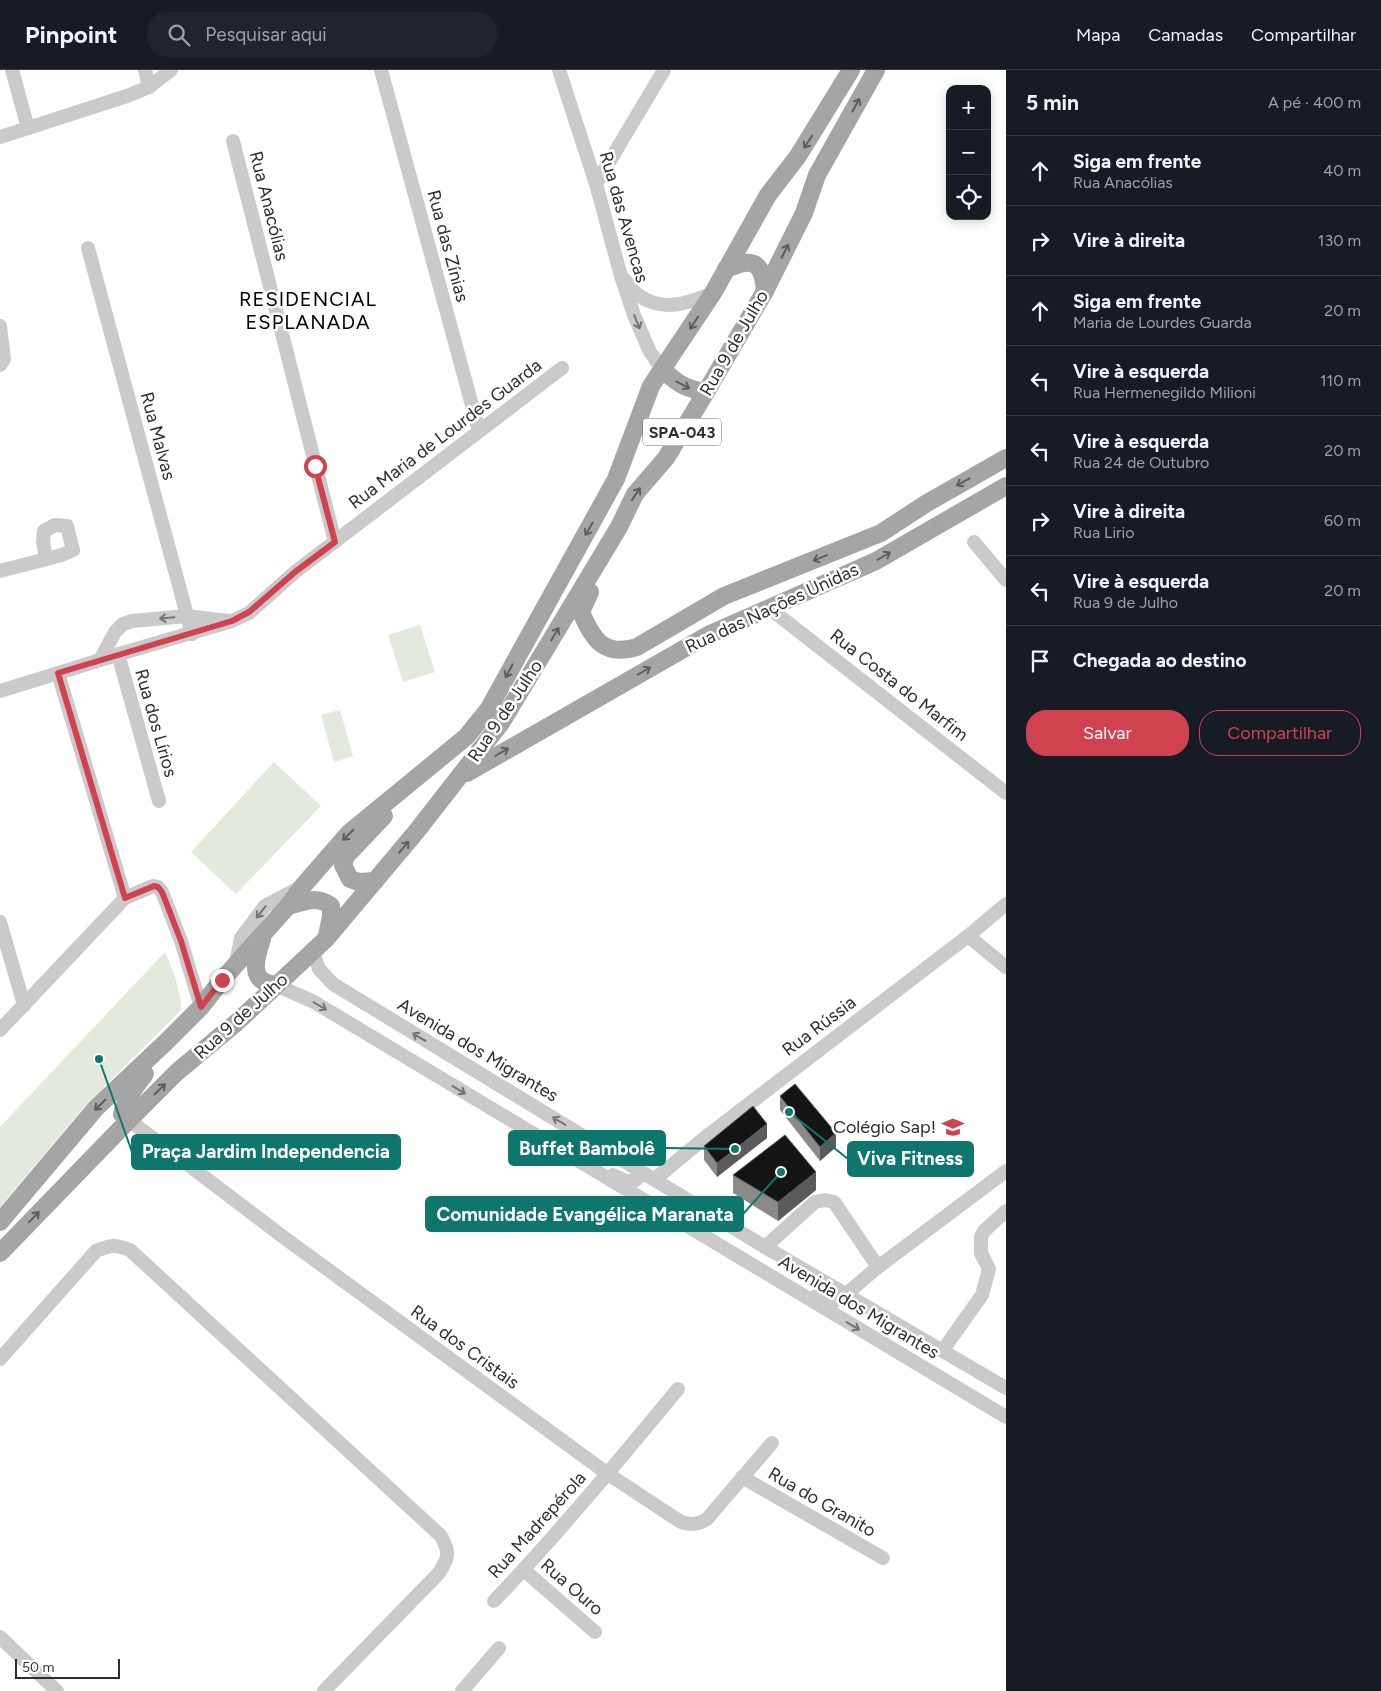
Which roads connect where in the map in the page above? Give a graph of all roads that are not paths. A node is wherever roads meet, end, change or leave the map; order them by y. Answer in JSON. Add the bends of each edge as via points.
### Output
{"nodes":[{"id":1,"x":12,"y":70,"type":"edge"},
{"id":2,"x":145,"y":70,"type":"edge"},
{"id":3,"x":171,"y":70,"type":"edge"},
{"id":4,"x":381,"y":70,"type":"edge"},
{"id":5,"x":559,"y":70,"type":"edge"},
{"id":6,"x":664,"y":70,"type":"edge"},
{"id":7,"x":851,"y":70,"type":"edge"},
{"id":8,"x":876,"y":70,"type":"edge"},
{"id":9,"x":149,"y":87,"type":"junction"},
{"id":10,"x":28,"y":128,"type":"junction"},
{"id":11,"x":0,"y":137,"type":"edge"},
{"id":12,"x":233,"y":141,"type":"dead end"},
{"id":13,"x":596,"y":184,"type":"junction"},
{"id":14,"x":88,"y":248,"type":"dead end"},
{"id":15,"x":726,"y":269,"type":"junction"},
{"id":16,"x":621,"y":276,"type":"junction"},
{"id":17,"x":765,"y":291,"type":"junction"},
{"id":18,"x":713,"y":293,"type":"junction"},
{"id":19,"x":0,"y":326,"type":"edge"},
{"id":20,"x":0,"y":365,"type":"edge"},
{"id":21,"x":562,"y":368,"type":"dead end"},
{"id":22,"x":663,"y":370,"type":"junction"},
{"id":23,"x":706,"y":392,"type":"junction"},
{"id":24,"x":479,"y":431,"type":"junction"},
{"id":25,"x":1006,"y":458,"type":"edge"},
{"id":26,"x":1006,"y":486,"type":"edge"},
{"id":27,"x":619,"y":527,"type":"junction"},
{"id":28,"x":335,"y":542,"type":"junction"},
{"id":29,"x":974,"y":542,"type":"dead end"},
{"id":30,"x":46,"y":558,"type":"dead end"},
{"id":31,"x":0,"y":571,"type":"edge"},
{"id":32,"x":1006,"y":580,"type":"edge"},
{"id":33,"x":769,"y":608,"type":"junction"},
{"id":34,"x":187,"y":616,"type":"junction"},
{"id":35,"x":232,"y":621,"type":"junction"},
{"id":36,"x":192,"y":634,"type":"junction"},
{"id":37,"x":118,"y":654,"type":"junction"},
{"id":38,"x":100,"y":660,"type":"junction"},
{"id":39,"x":58,"y":673,"type":"junction"},
{"id":40,"x":0,"y":691,"type":"edge"},
{"id":41,"x":466,"y":737,"type":"junction"},
{"id":42,"x":460,"y":777,"type":"junction"},
{"id":43,"x":1006,"y":793,"type":"edge"},
{"id":44,"x":159,"y":801,"type":"dead end"},
{"id":45,"x":375,"y":881,"type":"junction"},
{"id":46,"x":302,"y":887,"type":"junction"},
{"id":47,"x":125,"y":898,"type":"junction"},
{"id":48,"x":1006,"y":904,"type":"edge"},
{"id":49,"x":288,"y":906,"type":"junction"},
{"id":50,"x":0,"y":922,"type":"edge"},
{"id":51,"x":266,"y":930,"type":"junction"},
{"id":52,"x":968,"y":936,"type":"junction"},
{"id":53,"x":326,"y":938,"type":"junction"},
{"id":54,"x":313,"y":952,"type":"junction"},
{"id":55,"x":236,"y":963,"type":"junction"},
{"id":56,"x":1006,"y":967,"type":"edge"},
{"id":57,"x":276,"y":985,"type":"junction"},
{"id":58,"x":24,"y":1005,"type":"junction"},
{"id":59,"x":201,"y":1007,"type":"junction"},
{"id":60,"x":0,"y":1030,"type":"edge"},
{"id":61,"x":167,"y":1041,"type":"junction"},
{"id":62,"x":128,"y":1120,"type":"junction"},
{"id":63,"x":531,"y":1133,"type":"junction"},
{"id":64,"x":636,"y":1167,"type":"junction"},
{"id":65,"x":1006,"y":1171,"type":"edge"},
{"id":66,"x":655,"y":1179,"type":"junction"},
{"id":67,"x":1006,"y":1211,"type":"edge"},
{"id":68,"x":0,"y":1222,"type":"edge"},
{"id":69,"x":693,"y":1230,"type":"junction"},
{"id":70,"x":765,"y":1247,"type":"junction"},
{"id":71,"x":0,"y":1252,"type":"edge"},
{"id":72,"x":878,"y":1267,"type":"junction"},
{"id":73,"x":845,"y":1295,"type":"junction"},
{"id":74,"x":907,"y":1330,"type":"junction"},
{"id":75,"x":888,"y":1347,"type":"junction"},
{"id":76,"x":943,"y":1350,"type":"junction"},
{"id":77,"x":956,"y":1357,"type":"junction"},
{"id":78,"x":0,"y":1359,"type":"edge"},
{"id":79,"x":938,"y":1375,"type":"junction"},
{"id":80,"x":1006,"y":1388,"type":"edge"},
{"id":81,"x":678,"y":1389,"type":"dead end"},
{"id":82,"x":1006,"y":1416,"type":"edge"},
{"id":83,"x":772,"y":1443,"type":"dead end"},
{"id":84,"x":608,"y":1474,"type":"junction"},
{"id":85,"x":742,"y":1477,"type":"junction"},
{"id":86,"x":883,"y":1558,"type":"dead end"},
{"id":87,"x":524,"y":1570,"type":"junction"},
{"id":88,"x":494,"y":1601,"type":"dead end"},
{"id":89,"x":595,"y":1632,"type":"dead end"},
{"id":90,"x":0,"y":1638,"type":"edge"},
{"id":91,"x":499,"y":1648,"type":"dead end"},
{"id":92,"x":56,"y":1691,"type":"edge"},
{"id":93,"x":324,"y":1691,"type":"edge"},
{"id":94,"x":462,"y":1691,"type":"edge"}],
"edges":[{"from":1,"to":10,"type":"street"},
{"from":2,"to":9,"type":"street"},
{"from":3,"to":9,"type":"street"},
{"from":4,"to":24,"type":"street","name":"Rua das Zínias"},
{"from":5,"to":13,"type":"street","name":"Rua das Avencas"},
{"from":6,"to":13,"type":"street"},
{"from":7,"to":15,"type":"main road","name":"Rua 9 de Julho","number":"SPA-043","one_way":true,"via":[[798,156],[768,195]]},
{"from":17,"to":8,"type":"main road","name":"Rua 9 de Julho","number":"SPA-043","one_way":true,"via":[[804,213],[817,175]]},
{"from":9,"to":10,"type":"street"},
{"from":10,"to":11,"type":"street"},
{"from":12,"to":28,"type":"street","name":"Rua Anacólias"},
{"from":13,"to":16,"type":"street","name":"Rua das Avencas"},
{"from":14,"to":34,"type":"street","name":"Rua Malvas"},
{"from":15,"to":17,"type":"main road","via":[[740,263],[752,263],[761,273]]},
{"from":15,"to":18,"type":"main road","name":"Rua 9 de Julho","number":"SPA-043"},
{"from":16,"to":18,"type":"street","via":[[638,294],[669,305],[687,303]]},
{"from":16,"to":22,"type":"street","name":"Rua das Avencas","one_way":true,"via":[[650,352]]},
{"from":17,"to":23,"type":"main road","name":"Rua 9 de Julho","number":"SPA-043"},
{"from":18,"to":22,"type":"main road","name":"Rua 9 de Julho","number":"SPA-043","one_way":true},
{"from":19,"to":20,"type":"street","via":[[4,359]]},
{"from":21,"to":24,"type":"street","name":"Rua Maria de Lourdes Guarda"},
{"from":22,"to":23,"type":"main road","one_way":true,"via":[[681,386]]},
{"from":22,"to":41,"type":"main road","name":"Rua 9 de Julho","number":"SPA-043","one_way":true,"via":[[651,386],[616,479],[488,710]]},
{"from":27,"to":23,"type":"main road","name":"Rua 9 de Julho","number":"SPA-043","one_way":true,"via":[[635,494],[666,458]]},
{"from":24,"to":28,"type":"street","name":"Rua Maria de Lourdes Guarda"},
{"from":25,"to":27,"type":"main road","name":"Rua das Nações Unidas","one_way":true,"via":[[926,503],[881,533],[724,596],[637,647],[624,651],[596,641],[581,612]]},
{"from":33,"to":26,"type":"main road","name":"Rua das Nações Unidas","one_way":true,"via":[[876,560]]},
{"from":42,"to":27,"type":"main road","name":"Rua 9 de Julho","number":"SPA-043","one_way":true,"via":[[501,723]]},
{"from":28,"to":35,"type":"street","name":"Rua Maria de Lourdes Guarda","via":[[249,612]]},
{"from":29,"to":32,"type":"street"},
{"from":30,"to":31,"type":"street"},
{"from":42,"to":33,"type":"main road","name":"Rua das Nações Unidas","one_way":true,"via":[[708,635]]},
{"from":33,"to":43,"type":"street","name":"Rua Costa do Marfim"},
{"from":34,"to":35,"type":"street"},
{"from":34,"to":36,"type":"street","name":"Rua Malvas"},
{"from":34,"to":38,"type":"street","one_way":true,"via":[[123,624]]},
{"from":35,"to":36,"type":"street","name":"Rua Maria de Lourdes Guarda"},
{"from":36,"to":37,"type":"street","name":"Rua Maria de Lourdes Guarda"},
{"from":37,"to":38,"type":"street","name":"Rua Maria de Lourdes Guarda"},
{"from":37,"to":44,"type":"street","name":"Rua dos Lírios"},
{"from":38,"to":39,"type":"street","name":"Rua Maria de Lourdes Guarda"},
{"from":39,"to":40,"type":"street","name":"Rua Maria de Lourdes Guarda"},
{"from":39,"to":47,"type":"street"},
{"from":41,"to":45,"type":"main road","via":[[454,760],[380,820],[346,856],[342,865],[350,879]]},
{"from":41,"to":46,"type":"main road","name":"Rua 9 de Julho","one_way":true,"via":[[348,833]]},
{"from":45,"to":42,"type":"main road","name":"Rua 9 de Julho","one_way":true},
{"from":45,"to":53,"type":"main road","name":"Rua 9 de Julho"},
{"from":46,"to":49,"type":"main road","name":"Rua 9 de Julho"},
{"from":46,"to":55,"type":"street","one_way":true,"via":[[266,906],[241,938]]},
{"from":47,"to":58,"type":"street"},
{"from":47,"to":59,"type":"street","via":[[154,886],[162,892]]},
{"from":48,"to":52,"type":"street","name":"Rua Rússia"},
{"from":49,"to":51,"type":"main road","name":"Rua 9 de Julho"},
{"from":49,"to":53,"type":"main road","via":[[317,899],[330,906]]},
{"from":50,"to":58,"type":"street"},
{"from":51,"to":55,"type":"main road","name":"Rua 9 de Julho"},
{"from":51,"to":57,"type":"main road","via":[[254,961],[256,973],[267,984]]},
{"from":52,"to":56,"type":"street"},
{"from":52,"to":66,"type":"street","name":"Rua Rússia","via":[[706,1136]]},
{"from":53,"to":54,"type":"main road","name":"Rua 9 de Julho"},
{"from":54,"to":57,"type":"main road","name":"Rua 9 de Julho"},
{"from":64,"to":54,"type":"street","name":"Avenida dos Migrantes","one_way":true,"via":[[333,984],[319,969]]},
{"from":55,"to":59,"type":"main road","name":"Rua 9 de Julho"},
{"from":62,"to":57,"type":"main road","name":"Rua 9 de Julho","one_way":true},
{"from":57,"to":63,"type":"street","name":"Avenida dos Migrantes","one_way":true,"via":[[314,1002]]},
{"from":58,"to":60,"type":"street"},
{"from":59,"to":61,"type":"main road","name":"Rua 9 de Julho"},
{"from":61,"to":62,"type":"main road","via":[[163,1056],[128,1096],[122,1114]]},
{"from":61,"to":68,"type":"main road","name":"Rua 9 de Julho","one_way":true,"via":[[96,1108]]},
{"from":71,"to":62,"type":"main road","name":"Rua 9 de Julho","one_way":true},
{"from":62,"to":84,"type":"street","name":"Rua dos Cristais"},
{"from":63,"to":64,"type":"street","name":"Avenida dos Migrantes","via":[[550,1136],[619,1179],[636,1180]]},
{"from":63,"to":69,"type":"street","name":"Avenida dos Migrantes"},
{"from":64,"to":66,"type":"street","name":"Avenida dos Migrantes"},
{"from":65,"to":72,"type":"street"},
{"from":66,"to":70,"type":"street","name":"Avenida dos Migrantes"},
{"from":67,"to":76,"type":"street","via":[[981,1237],[981,1253],[988,1269],[982,1295]]},
{"from":69,"to":73,"type":"street","name":"Avenida dos Migrantes","via":[[714,1234],[825,1301],[832,1302]]},
{"from":69,"to":75,"type":"street","name":"Avenida dos Migrantes","one_way":true},
{"from":70,"to":72,"type":"street","via":[[815,1202],[825,1200],[834,1202]]},
{"from":70,"to":73,"type":"street","name":"Avenida dos Migrantes"},
{"from":72,"to":73,"type":"street"},
{"from":73,"to":74,"type":"street","name":"Avenida dos Migrantes"},
{"from":74,"to":75,"type":"street","via":[[910,1337],[908,1345],[898,1349]]},
{"from":74,"to":76,"type":"street","name":"Avenida dos Migrantes"},
{"from":75,"to":79,"type":"street","name":"Avenida dos Migrantes"},
{"from":76,"to":77,"type":"street","name":"Avenida dos Migrantes"},
{"from":77,"to":79,"type":"street","via":[[938,1355],[934,1358],[932,1363]]},
{"from":77,"to":80,"type":"street","name":"Avenida dos Migrantes"},
{"from":78,"to":93,"type":"street","via":[[96,1252],[118,1245],[130,1250],[442,1536],[448,1549],[446,1561],[439,1572]]},
{"from":79,"to":82,"type":"street","name":"Avenida dos Migrantes"},
{"from":81,"to":84,"type":"street","name":"Rua Madrepérola"},
{"from":83,"to":85,"type":"street","name":"Rua dos Cristais"},
{"from":84,"to":85,"type":"street","name":"Rua dos Cristais","via":[[690,1525],[706,1519]]},
{"from":84,"to":87,"type":"street","name":"Rua Madrepérola"},
{"from":85,"to":86,"type":"street","name":"Rua do Granito"},
{"from":87,"to":88,"type":"street","name":"Rua Madrepérola"},
{"from":87,"to":89,"type":"street","name":"Rua Ouro"},
{"from":90,"to":92,"type":"street"},
{"from":91,"to":94,"type":"street"}]}
